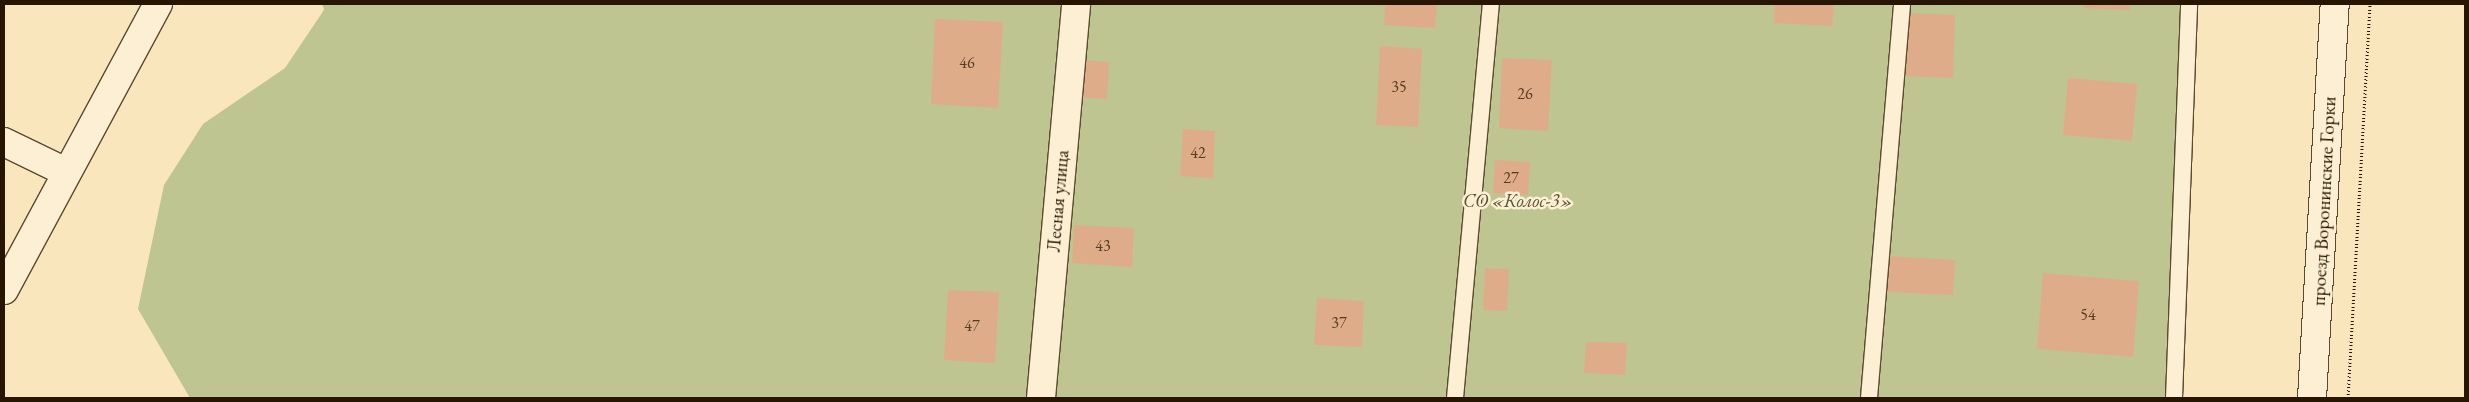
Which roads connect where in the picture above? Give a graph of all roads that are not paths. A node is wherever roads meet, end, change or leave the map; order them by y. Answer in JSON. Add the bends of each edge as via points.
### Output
{"nodes":[{"id":1,"x":158,"y":4,"type":"edge"},
{"id":2,"x":1076,"y":4,"type":"edge"},
{"id":3,"x":1491,"y":4,"type":"edge"},
{"id":4,"x":1902,"y":4,"type":"edge"},
{"id":5,"x":2189,"y":4,"type":"edge"},
{"id":6,"x":2335,"y":4,"type":"edge"},
{"id":7,"x":4,"y":142,"type":"edge"},
{"id":8,"x":66,"y":172,"type":"junction"},
{"id":9,"x":4,"y":290,"type":"edge"},
{"id":10,"x":1042,"y":398,"type":"edge"},
{"id":11,"x":1455,"y":398,"type":"edge"},
{"id":12,"x":1869,"y":398,"type":"edge"},
{"id":13,"x":2174,"y":398,"type":"edge"},
{"id":14,"x":2312,"y":398,"type":"edge"}],
"edges":[{"from":1,"to":8,"type":"street"},
{"from":2,"to":10,"type":"street","name":"Лесная улица"},
{"from":3,"to":11,"type":"lane"},
{"from":4,"to":12,"type":"lane"},
{"from":5,"to":13,"type":"lane"},
{"from":6,"to":14,"type":"street","name":"проезд Воронинские Горки"},
{"from":7,"to":8,"type":"street"},
{"from":8,"to":9,"type":"street"}]}
